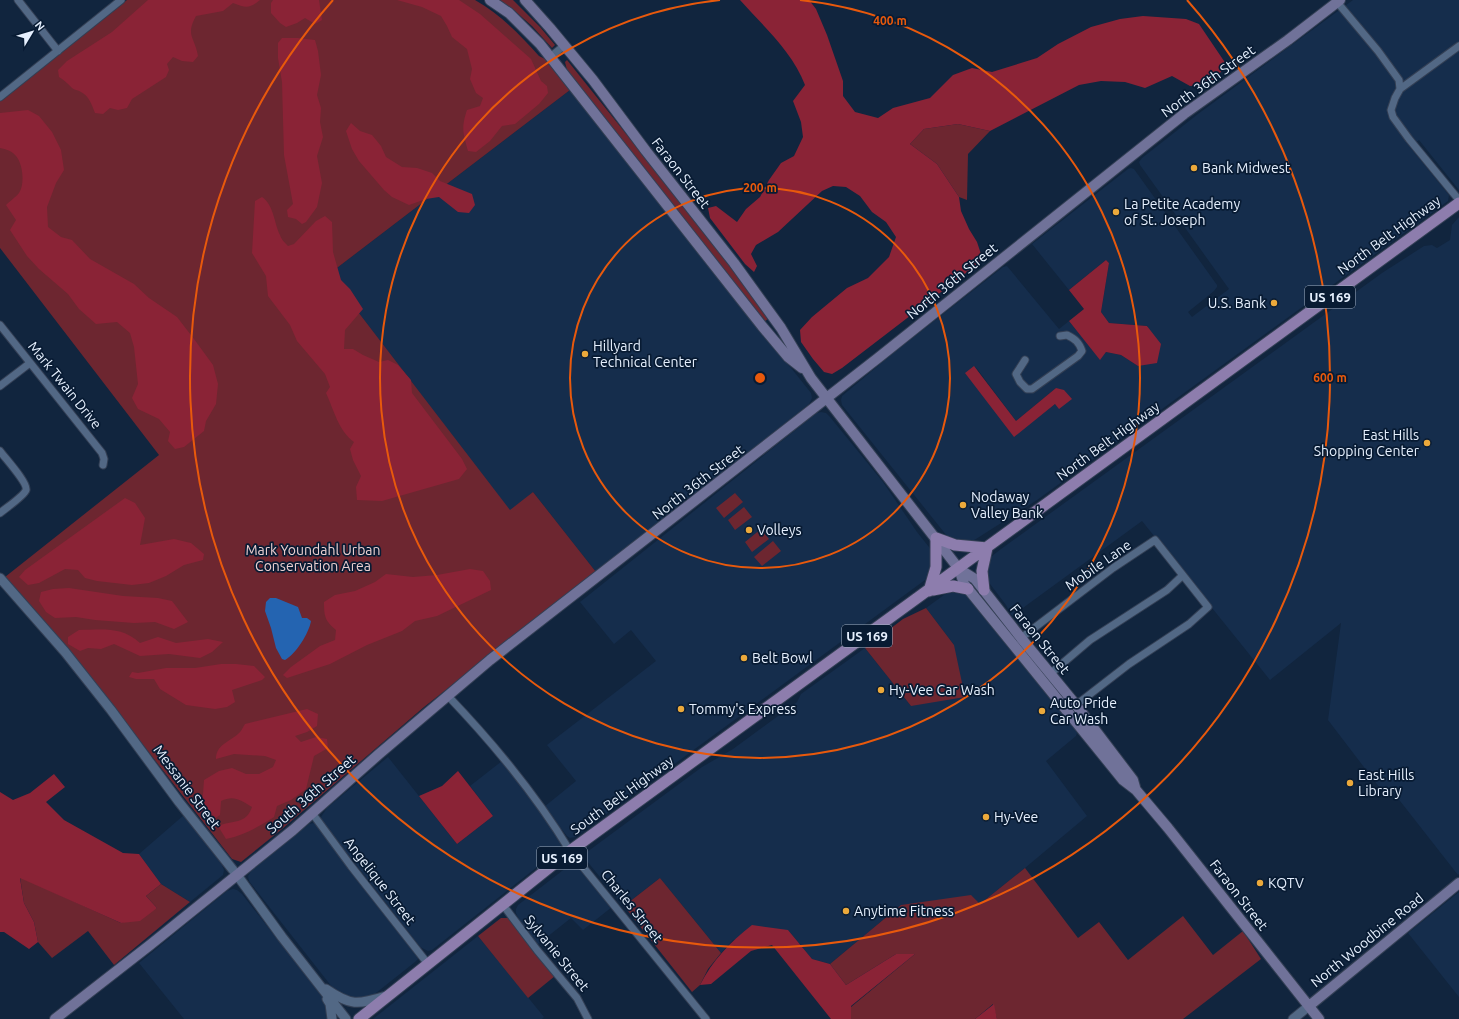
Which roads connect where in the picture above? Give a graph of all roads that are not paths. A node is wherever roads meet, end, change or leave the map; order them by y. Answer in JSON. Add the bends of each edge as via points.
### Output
{"nodes":[{"id":1,"x":18,"y":0,"type":"edge"},
{"id":2,"x":122,"y":0,"type":"edge"},
{"id":3,"x":490,"y":0,"type":"edge"},
{"id":4,"x":525,"y":0,"type":"edge"},
{"id":5,"x":1338,"y":1,"type":"edge"},
{"id":6,"x":565,"y":45,"type":"junction"},
{"id":7,"x":1459,"y":46,"type":"edge"},
{"id":8,"x":58,"y":51,"type":"junction"},
{"id":9,"x":550,"y":57,"type":"junction"},
{"id":10,"x":1400,"y":89,"type":"junction"},
{"id":11,"x":0,"y":97,"type":"edge"},
{"id":12,"x":1459,"y":202,"type":"edge"},
{"id":13,"x":0,"y":324,"type":"edge"},
{"id":14,"x":1060,"y":336,"type":"dead end"},
{"id":15,"x":1025,"y":360,"type":"dead end"},
{"id":16,"x":30,"y":363,"type":"junction"},
{"id":17,"x":805,"y":370,"type":"junction"},
{"id":18,"x":0,"y":386,"type":"edge"},
{"id":19,"x":827,"y":398,"type":"junction"},
{"id":20,"x":0,"y":451,"type":"edge"},
{"id":21,"x":103,"y":465,"type":"dead end"},
{"id":22,"x":0,"y":513,"type":"edge"},
{"id":23,"x":936,"y":538,"type":"junction"},
{"id":24,"x":987,"y":548,"type":"junction"},
{"id":25,"x":959,"y":569,"type":"junction"},
{"id":26,"x":1182,"y":576,"type":"junction"},
{"id":27,"x":0,"y":578,"type":"edge"},
{"id":28,"x":584,"y":588,"type":"joint"},
{"id":29,"x":968,"y":589,"type":"junction"},
{"id":30,"x":984,"y":590,"type":"junction"},
{"id":31,"x":928,"y":591,"type":"junction"},
{"id":32,"x":1020,"y":638,"type":"junction"},
{"id":33,"x":1050,"y":674,"type":"junction"},
{"id":34,"x":448,"y":696,"type":"junction"},
{"id":35,"x":774,"y":702,"type":"joint"},
{"id":36,"x":1076,"y":705,"type":"junction"},
{"id":37,"x":1136,"y":790,"type":"junction"},
{"id":38,"x":312,"y":813,"type":"junction"},
{"id":39,"x":570,"y":851,"type":"junction"},
{"id":40,"x":237,"y":875,"type":"junction"},
{"id":41,"x":1459,"y":883,"type":"edge"},
{"id":42,"x":503,"y":905,"type":"junction"},
{"id":43,"x":428,"y":964,"type":"junction"},
{"id":44,"x":318,"y":984,"type":"junction"},
{"id":45,"x":389,"y":995,"type":"junction"},
{"id":46,"x":1309,"y":1006,"type":"junction"},
{"id":47,"x":55,"y":1019,"type":"edge"},
{"id":48,"x":332,"y":1019,"type":"edge"},
{"id":49,"x":346,"y":1019,"type":"edge"},
{"id":50,"x":359,"y":1019,"type":"edge"},
{"id":51,"x":588,"y":1019,"type":"edge"},
{"id":52,"x":706,"y":1019,"type":"edge"},
{"id":53,"x":1292,"y":1019,"type":"edge"},
{"id":54,"x":1319,"y":1019,"type":"edge"}],
"edges":[{"from":1,"to":8,"type":"street"},
{"from":2,"to":8,"type":"street"},
{"from":3,"to":9,"type":"main road","name":"Faraon Street","via":[[520,23]]},
{"from":4,"to":6,"type":"main road","name":"Faraon Street"},
{"from":5,"to":10,"type":"street","via":[[1399,80]]},
{"from":5,"to":19,"type":"main road","name":"North 36th Street","via":[[1184,114]]},
{"from":6,"to":9,"type":"street"},
{"from":6,"to":17,"type":"main road","name":"Faraon Street","via":[[734,263],[781,328]]},
{"from":7,"to":10,"type":"street"},
{"from":8,"to":11,"type":"street"},
{"from":9,"to":17,"type":"main road","name":"Faraon Street","via":[[762,326],[788,357]]},
{"from":10,"to":12,"type":"street","via":[[1391,110],[1393,117]]},
{"from":12,"to":24,"type":"main road","name":"North Belt Highway","number":"US 169"},
{"from":13,"to":16,"type":"street","name":"Mark Twain Drive"},
{"from":14,"to":15,"type":"street","via":[[1067,335],[1080,343],[1082,351],[1032,389],[1027,389],[1016,374]]},
{"from":16,"to":18,"type":"street"},
{"from":16,"to":21,"type":"street","name":"Mark Twain Drive","via":[[102,453]]},
{"from":17,"to":19,"type":"main road","name":"Faraon Street"},
{"from":19,"to":23,"type":"main road","name":"Faraon Street"},
{"from":19,"to":28,"type":"main road","name":"North 36th Street"},
{"from":20,"to":22,"type":"street","via":[[26,486],[23,495]]},
{"from":23,"to":24,"type":"main road","via":[[955,545]]},
{"from":23,"to":25,"type":"main road","name":"Faraon Street"},
{"from":23,"to":31,"type":"main road","via":[[936,567]]},
{"from":24,"to":25,"type":"main road","name":"North Belt Highway","number":"US 169"},
{"from":24,"to":30,"type":"main road","via":[[982,571]]},
{"from":25,"to":29,"type":"main road","name":"Faraon Street"},
{"from":25,"to":30,"type":"main road","name":"Faraon Street","via":[[975,578]]},
{"from":25,"to":31,"type":"main road","name":"North Belt Highway","number":"US 169"},
{"from":26,"to":32,"type":"street","name":"Mobile Lane","via":[[1155,540],[1112,568]]},
{"from":26,"to":33,"type":"street","via":[[1167,590],[1090,640]]},
{"from":26,"to":36,"type":"street","name":"Mobile Lane","via":[[1208,607],[1189,624],[1129,664]]},
{"from":27,"to":40,"type":"street","name":"Messanie Street","via":[[65,652]]},
{"from":28,"to":34,"type":"main road","name":"South 36th Street","via":[[490,660]]},
{"from":29,"to":31,"type":"main road","via":[[953,586]]},
{"from":29,"to":37,"type":"main road","name":"Faraon Street","via":[[1123,780]]},
{"from":30,"to":32,"type":"main road","name":"Faraon Street"},
{"from":31,"to":35,"type":"main road","name":"North Belt Highway","number":"US 169"},
{"from":32,"to":33,"type":"main road","name":"Faraon Street"},
{"from":33,"to":36,"type":"main road","name":"Faraon Street"},
{"from":34,"to":38,"type":"main road","name":"South 36th Street"},
{"from":34,"to":39,"type":"street","name":"Charles Street","via":[[513,769]]},
{"from":35,"to":39,"type":"main road","name":"South Belt Highway","number":"US 169"},
{"from":36,"to":37,"type":"main road","name":"Faraon Street","via":[[1132,780]]},
{"from":37,"to":46,"type":"main road","name":"Faraon Street"},
{"from":38,"to":40,"type":"main road","name":"South 36th Street"},
{"from":38,"to":43,"type":"street","name":"Angelique Street"},
{"from":39,"to":42,"type":"main road","name":"South Belt Highway","number":"US 169"},
{"from":39,"to":52,"type":"street","name":"Charles Street"},
{"from":40,"to":44,"type":"street","name":"Messanie Street"},
{"from":40,"to":47,"type":"main road","name":"South 36th Street"},
{"from":41,"to":46,"type":"main road","name":"North Woodbine Road"},
{"from":42,"to":43,"type":"main road","name":"South Belt Highway","number":"US 169"},
{"from":42,"to":51,"type":"street","name":"Sylvanie Street","via":[[578,998]]},
{"from":43,"to":45,"type":"main road","name":"South Belt Highway","number":"US 169"},
{"from":44,"to":45,"type":"street","via":[[340,999],[356,1003]]},
{"from":44,"to":48,"type":"street","via":[[330,1004]]},
{"from":44,"to":49,"type":"street","name":"Messanie Street"},
{"from":45,"to":50,"type":"main road","name":"South Belt Highway","number":"US 169"},
{"from":46,"to":53,"type":"street","name":"North Woodbine Road"},
{"from":46,"to":54,"type":"main road","name":"Faraon Street"}]}
